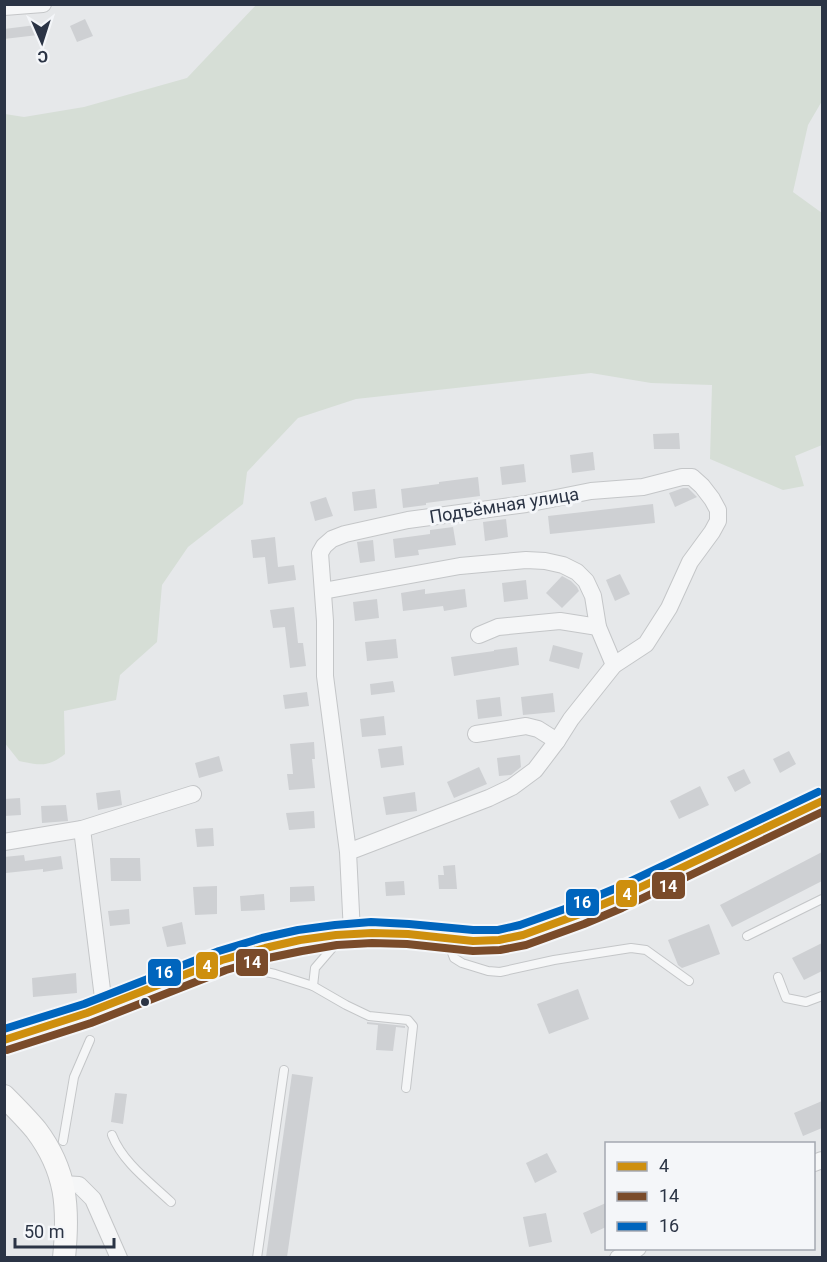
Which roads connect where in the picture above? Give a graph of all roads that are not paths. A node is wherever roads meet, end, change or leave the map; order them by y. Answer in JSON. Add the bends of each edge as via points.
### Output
{"nodes":[{"id":1,"x":43,"y":4,"type":"edge"},
{"id":2,"x":4,"y":7,"type":"edge"},
{"id":3,"x":323,"y":591,"type":"junction"},
{"id":4,"x":598,"y":627,"type":"junction"},
{"id":5,"x":478,"y":635,"type":"dead end"},
{"id":6,"x":615,"y":665,"type":"junction"},
{"id":7,"x":476,"y":734,"type":"dead end"},
{"id":8,"x":557,"y":741,"type":"junction"},
{"id":9,"x":193,"y":794,"type":"dead end"},
{"id":10,"x":822,"y":801,"type":"edge"},
{"id":11,"x":82,"y":829,"type":"junction"},
{"id":12,"x":4,"y":842,"type":"edge"},
{"id":13,"x":348,"y":852,"type":"junction"},
{"id":14,"x":822,"y":898,"type":"edge"},
{"id":15,"x":348,"y":934,"type":"junction"},
{"id":16,"x":747,"y":936,"type":"dead end"},
{"id":17,"x":450,"y":939,"type":"junction"},
{"id":18,"x":196,"y":969,"type":"junction"},
{"id":19,"x":778,"y":977,"type":"dead end"},
{"id":20,"x":689,"y":981,"type":"dead end"},
{"id":21,"x":313,"y":986,"type":"junction"},
{"id":22,"x":822,"y":996,"type":"edge"},
{"id":23,"x":104,"y":1006,"type":"junction"},
{"id":24,"x":4,"y":1040,"type":"edge"},
{"id":25,"x":90,"y":1040,"type":"dead end"},
{"id":26,"x":284,"y":1070,"type":"dead end"},
{"id":27,"x":406,"y":1088,"type":"dead end"},
{"id":28,"x":4,"y":1096,"type":"edge"},
{"id":29,"x":112,"y":1135,"type":"dead end"},
{"id":30,"x":63,"y":1141,"type":"dead end"},
{"id":31,"x":63,"y":1184,"type":"junction"},
{"id":32,"x":171,"y":1202,"type":"dead end"},
{"id":33,"x":634,"y":1250,"type":"edge"},
{"id":34,"x":63,"y":1257,"type":"edge"},
{"id":35,"x":118,"y":1257,"type":"edge"},
{"id":36,"x":257,"y":1257,"type":"edge"},
{"id":37,"x":618,"y":1257,"type":"edge"}],
"edges":[{"from":1,"to":2,"type":"street"},
{"from":3,"to":4,"type":"street","via":[[460,566],[545,561],[563,565],[586,581]]},
{"from":3,"to":6,"type":"street","name":"Подъёмная улица","via":[[320,553],[332,539],[345,534],[408,520],[692,477],[712,499],[718,521],[690,562],[669,608],[646,644]]},
{"from":3,"to":13,"type":"street","name":"Подъёмная улица","via":[[325,676]]},
{"from":4,"to":5,"type":"street","via":[[560,621],[498,627]]},
{"from":4,"to":6,"type":"street"},
{"from":6,"to":8,"type":"street"},
{"from":7,"to":8,"type":"street","via":[[526,726]]},
{"from":8,"to":13,"type":"street","via":[[535,770],[512,787]]},
{"from":9,"to":11,"type":"street"},
{"from":10,"to":17,"type":"main road","via":[[581,915],[514,938]]},
{"from":11,"to":12,"type":"street"},
{"from":11,"to":23,"type":"street"},
{"from":13,"to":15,"type":"street","name":"Подъёмная улица"},
{"from":14,"to":16,"type":"lane"},
{"from":15,"to":17,"type":"main road"},
{"from":15,"to":18,"type":"main road","via":[[265,948]]},
{"from":15,"to":21,"type":"lane","via":[[315,968]]},
{"from":17,"to":20,"type":"lane","via":[[454,958],[488,971],[631,948],[646,950]]},
{"from":18,"to":21,"type":"lane","via":[[252,969]]},
{"from":18,"to":23,"type":"main road"},
{"from":19,"to":22,"type":"lane","via":[[786,998],[806,1002]]},
{"from":21,"to":27,"type":"lane","via":[[369,1016],[408,1020],[413,1026]]},
{"from":23,"to":24,"type":"main road"},
{"from":25,"to":30,"type":"lane","via":[[74,1077]]},
{"from":26,"to":36,"type":"lane"},
{"from":28,"to":31,"type":"main road","via":[[49,1150]]},
{"from":29,"to":32,"type":"lane","via":[[126,1159]]},
{"from":31,"to":34,"type":"main road","via":[[67,1214]]},
{"from":31,"to":35,"type":"street","via":[[79,1185],[93,1199]]},
{"from":33,"to":37,"type":"street"}]}
